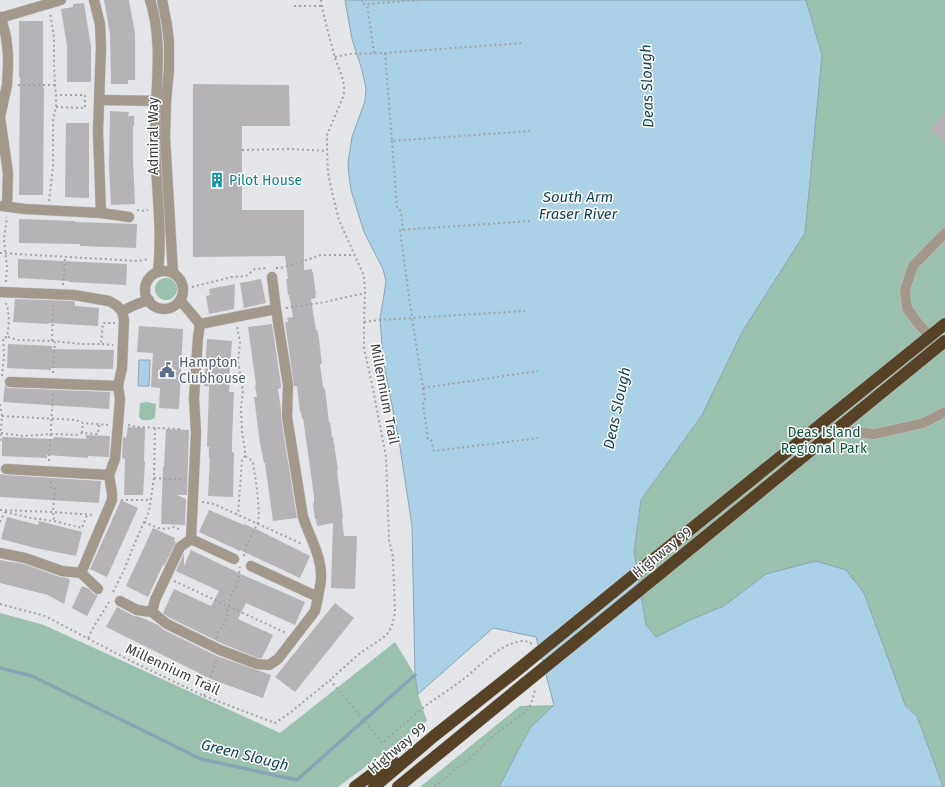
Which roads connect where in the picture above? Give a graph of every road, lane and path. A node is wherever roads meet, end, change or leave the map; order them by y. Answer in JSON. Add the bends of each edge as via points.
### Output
{"nodes":[{"id":1,"x":61,"y":0,"type":"edge"},
{"id":2,"x":94,"y":0,"type":"edge"},
{"id":3,"x":150,"y":0,"type":"edge"},
{"id":4,"x":162,"y":0,"type":"edge"},
{"id":5,"x":321,"y":0,"type":"edge"},
{"id":6,"x":362,"y":0,"type":"edge"},
{"id":7,"x":421,"y":0,"type":"edge"},
{"id":8,"x":48,"y":4,"type":"junction"},
{"id":9,"x":367,"y":4,"type":"junction"},
{"id":10,"x":294,"y":6,"type":"dead end"},
{"id":11,"x":322,"y":6,"type":"junction"},
{"id":12,"x":0,"y":17,"type":"edge"},
{"id":13,"x":167,"y":25,"type":"junction"},
{"id":14,"x":156,"y":27,"type":"junction"},
{"id":15,"x":524,"y":43,"type":"dead end"},
{"id":16,"x":374,"y":53,"type":"junction"},
{"id":17,"x":384,"y":53,"type":"junction"},
{"id":18,"x":335,"y":57,"type":"junction"},
{"id":19,"x":6,"y":85,"type":"junction"},
{"id":20,"x":55,"y":85,"type":"junction"},
{"id":21,"x":56,"y":95,"type":"junction"},
{"id":22,"x":100,"y":100,"type":"junction"},
{"id":23,"x":161,"y":101,"type":"junction"},
{"id":24,"x":56,"y":108,"type":"junction"},
{"id":25,"x":530,"y":131,"type":"dead end"},
{"id":26,"x":392,"y":141,"type":"junction"},
{"id":27,"x":242,"y":150,"type":"dead end"},
{"id":28,"x":327,"y":151,"type":"junction"},
{"id":29,"x":3,"y":206,"type":"edge"},
{"id":30,"x":49,"y":210,"type":"junction"},
{"id":31,"x":101,"y":213,"type":"junction"},
{"id":32,"x":129,"y":217,"type":"dead end"},
{"id":33,"x":530,"y":221,"type":"dead end"},
{"id":34,"x":403,"y":230,"type":"junction"},
{"id":35,"x":945,"y":233,"type":"edge"},
{"id":36,"x":0,"y":253,"type":"edge"},
{"id":37,"x":5,"y":254,"type":"junction"},
{"id":38,"x":65,"y":257,"type":"junction"},
{"id":39,"x":150,"y":258,"type":"dead end"},
{"id":40,"x":158,"y":272,"type":"junction"},
{"id":41,"x":173,"y":273,"type":"junction"},
{"id":42,"x":272,"y":277,"type":"dead end"},
{"id":43,"x":3,"y":292,"type":"edge"},
{"id":44,"x":365,"y":293,"type":"junction"},
{"id":45,"x":58,"y":294,"type":"junction"},
{"id":46,"x":149,"y":300,"type":"junction"},
{"id":47,"x":180,"y":300,"type":"junction"},
{"id":48,"x":276,"y":309,"type":"junction"},
{"id":49,"x":122,"y":311,"type":"junction"},
{"id":50,"x":525,"y":311,"type":"dead end"},
{"id":51,"x":235,"y":318,"type":"junction"},
{"id":52,"x":412,"y":318,"type":"junction"},
{"id":53,"x":364,"y":322,"type":"junction"},
{"id":54,"x":124,"y":324,"type":"junction"},
{"id":55,"x":200,"y":324,"type":"junction"},
{"id":56,"x":945,"y":324,"type":"edge"},
{"id":57,"x":930,"y":336,"type":"junction"},
{"id":58,"x":8,"y":337,"type":"junction"},
{"id":59,"x":52,"y":341,"type":"junction"},
{"id":60,"x":55,"y":342,"type":"junction"},
{"id":61,"x":945,"y":342,"type":"edge"},
{"id":62,"x":538,"y":371,"type":"dead end"},
{"id":63,"x":6,"y":380,"type":"joint"},
{"id":64,"x":53,"y":384,"type":"junction"},
{"id":65,"x":118,"y":386,"type":"junction"},
{"id":66,"x":423,"y":388,"type":"junction"},
{"id":67,"x":0,"y":404,"type":"edge"},
{"id":68,"x":945,"y":412,"type":"edge"},
{"id":69,"x":2,"y":416,"type":"junction"},
{"id":70,"x":52,"y":419,"type":"junction"},
{"id":71,"x":83,"y":423,"type":"junction"},
{"id":72,"x":99,"y":424,"type":"junction"},
{"id":73,"x":118,"y":424,"type":"junction"},
{"id":74,"x":154,"y":427,"type":"junction"},
{"id":75,"x":180,"y":429,"type":"dead end"},
{"id":76,"x":835,"y":430,"type":"junction"},
{"id":77,"x":1,"y":433,"type":"edge"},
{"id":78,"x":82,"y":433,"type":"junction"},
{"id":79,"x":51,"y":434,"type":"junction"},
{"id":80,"x":538,"y":438,"type":"dead end"},
{"id":81,"x":0,"y":441,"type":"edge"},
{"id":82,"x":245,"y":456,"type":"junction"},
{"id":83,"x":6,"y":469,"type":"dead end"},
{"id":84,"x":50,"y":471,"type":"junction"},
{"id":85,"x":109,"y":475,"type":"junction"},
{"id":86,"x":154,"y":478,"type":"junction"},
{"id":87,"x":194,"y":480,"type":"junction"},
{"id":88,"x":112,"y":500,"type":"junction"},
{"id":89,"x":150,"y":500,"type":"junction"},
{"id":90,"x":193,"y":502,"type":"junction"},
{"id":91,"x":0,"y":510,"type":"edge"},
{"id":92,"x":7,"y":511,"type":"junction"},
{"id":93,"x":53,"y":512,"type":"junction"},
{"id":94,"x":87,"y":515,"type":"junction"},
{"id":95,"x":238,"y":515,"type":"junction"},
{"id":96,"x":105,"y":516,"type":"junction"},
{"id":97,"x":54,"y":521,"type":"junction"},
{"id":98,"x":0,"y":522,"type":"edge"},
{"id":99,"x":144,"y":522,"type":"junction"},
{"id":100,"x":258,"y":523,"type":"junction"},
{"id":101,"x":191,"y":537,"type":"junction"},
{"id":102,"x":315,"y":544,"type":"junction"},
{"id":103,"x":0,"y":553,"type":"edge"},
{"id":104,"x":243,"y":561,"type":"junction"},
{"id":105,"x":81,"y":573,"type":"junction"},
{"id":106,"x":165,"y":578,"type":"junction"},
{"id":107,"x":98,"y":590,"type":"dead end"},
{"id":108,"x":318,"y":597,"type":"junction"},
{"id":109,"x":116,"y":598,"type":"joint"},
{"id":110,"x":109,"y":602,"type":"dead end"},
{"id":111,"x":0,"y":604,"type":"edge"},
{"id":112,"x":228,"y":606,"type":"junction"},
{"id":113,"x":152,"y":612,"type":"junction"},
{"id":114,"x":88,"y":638,"type":"junction"},
{"id":115,"x":294,"y":640,"type":"junction"},
{"id":116,"x":212,"y":646,"type":"junction"},
{"id":117,"x":214,"y":668,"type":"dead end"},
{"id":118,"x":330,"y":680,"type":"junction"},
{"id":119,"x":204,"y":696,"type":"junction"},
{"id":120,"x":383,"y":743,"type":"dead end"},
{"id":121,"x":411,"y":755,"type":"junction"},
{"id":122,"x":355,"y":787,"type":"edge"},
{"id":123,"x":374,"y":787,"type":"edge"},
{"id":124,"x":398,"y":787,"type":"edge"}],
"edges":[{"from":1,"to":8,"type":"street"},
{"from":2,"to":22,"type":"street","via":[[100,24]]},
{"from":3,"to":14,"type":"street","name":"Admiral Way"},
{"from":4,"to":13,"type":"street","name":"Admiral Way"},
{"from":5,"to":11,"type":"path","name":"Millennium Trail"},
{"from":6,"to":9,"type":"path","via":[[362,4]]},
{"from":7,"to":9,"type":"path"},
{"from":8,"to":12,"type":"street"},
{"from":8,"to":20,"type":"path","via":[[54,37]]},
{"from":9,"to":16,"type":"path"},
{"from":10,"to":11,"type":"path"},
{"from":11,"to":18,"type":"path","name":"Millennium Trail"},
{"from":12,"to":19,"type":"street","via":[[8,54]]},
{"from":13,"to":14,"type":"street"},
{"from":13,"to":23,"type":"street","name":"Admiral Way","via":[[169,69]]},
{"from":14,"to":23,"type":"street","name":"Admiral Way"},
{"from":15,"to":17,"type":"path"},
{"from":16,"to":17,"type":"path"},
{"from":16,"to":18,"type":"path"},
{"from":17,"to":26,"type":"path"},
{"from":18,"to":28,"type":"path","name":"Millennium Trail","via":[[344,92],[327,135]]},
{"from":19,"to":20,"type":"path"},
{"from":19,"to":29,"type":"street","via":[[0,117],[8,173]]},
{"from":20,"to":21,"type":"path"},
{"from":21,"to":24,"type":"path"},
{"from":21,"to":24,"type":"path","via":[[85,95],[85,108]]},
{"from":22,"to":23,"type":"street"},
{"from":22,"to":31,"type":"street","via":[[98,131]]},
{"from":23,"to":40,"type":"street","name":"Admiral Way","via":[[155,135],[160,252]]},
{"from":23,"to":41,"type":"street","name":"Admiral Way"},
{"from":24,"to":30,"type":"path","via":[[53,120],[53,167]]},
{"from":25,"to":26,"type":"path"},
{"from":26,"to":34,"type":"path","via":[[397,208],[401,211]]},
{"from":27,"to":28,"type":"path"},
{"from":28,"to":44,"type":"path","name":"Millennium Trail","via":[[328,173],[339,220],[364,276]]},
{"from":29,"to":30,"type":"street"},
{"from":29,"to":37,"type":"path","via":[[8,212],[5,224]]},
{"from":30,"to":31,"type":"street"},
{"from":31,"to":32,"type":"street"},
{"from":33,"to":34,"type":"path"},
{"from":34,"to":52,"type":"path","via":[[400,230]]},
{"from":35,"to":57,"type":"street","via":[[913,266],[905,290],[907,308]]},
{"from":36,"to":37,"type":"path"},
{"from":37,"to":38,"type":"path"},
{"from":37,"to":43,"type":"path","via":[[7,267]]},
{"from":38,"to":39,"type":"path","via":[[137,261]]},
{"from":38,"to":45,"type":"path","via":[[64,279]]},
{"from":40,"to":41,"type":"street"},
{"from":40,"to":46,"type":"street","via":[[153,274],[146,284],[146,295]]},
{"from":41,"to":47,"type":"street","via":[[182,282],[183,295]]},
{"from":42,"to":48,"type":"street"},
{"from":43,"to":45,"type":"street"},
{"from":43,"to":58,"type":"path","via":[[9,310]]},
{"from":44,"to":48,"type":"path"},
{"from":44,"to":53,"type":"path","name":"Millennium Trail"},
{"from":45,"to":49,"type":"street","via":[[109,301]]},
{"from":45,"to":59,"type":"path"},
{"from":46,"to":47,"type":"street","via":[[153,305],[164,309],[171,308]]},
{"from":46,"to":49,"type":"street"},
{"from":47,"to":55,"type":"street"},
{"from":48,"to":51,"type":"street"},
{"from":48,"to":102,"type":"street","via":[[288,385],[287,417],[303,517],[307,531]]},
{"from":49,"to":54,"type":"street"},
{"from":50,"to":52,"type":"path"},
{"from":51,"to":55,"type":"street"},
{"from":51,"to":82,"type":"path","via":[[240,342],[238,362],[243,392],[241,408]]},
{"from":52,"to":53,"type":"path"},
{"from":52,"to":66,"type":"path"},
{"from":53,"to":118,"type":"path","name":"Millennium Trail","via":[[364,348],[386,457],[395,613],[389,632],[360,653]]},
{"from":54,"to":60,"type":"path","via":[[103,323],[101,344]]},
{"from":54,"to":65,"type":"street","via":[[122,368]]},
{"from":55,"to":87,"type":"street","via":[[194,398]]},
{"from":56,"to":57,"type":"highway","name":"Highway 99"},
{"from":57,"to":121,"type":"highway","name":"Highway 99","bridge":true},
{"from":58,"to":59,"type":"path","via":[[18,340]]},
{"from":58,"to":63,"type":"path","via":[[3,338]]},
{"from":59,"to":60,"type":"path"},
{"from":60,"to":64,"type":"path"},
{"from":61,"to":76,"type":"highway","name":"Highway 99"},
{"from":62,"to":66,"type":"path"},
{"from":63,"to":64,"type":"street"},
{"from":64,"to":65,"type":"street"},
{"from":64,"to":70,"type":"path"},
{"from":65,"to":73,"type":"street"},
{"from":66,"to":80,"type":"path","via":[[428,439],[431,440],[434,451]]},
{"from":67,"to":69,"type":"path"},
{"from":68,"to":76,"type":"street","via":[[923,423],[875,434]]},
{"from":69,"to":70,"type":"path"},
{"from":69,"to":77,"type":"path"},
{"from":70,"to":71,"type":"path","via":[[76,420]]},
{"from":70,"to":79,"type":"path"},
{"from":71,"to":72,"type":"path"},
{"from":71,"to":78,"type":"path"},
{"from":72,"to":73,"type":"path"},
{"from":72,"to":78,"type":"path","via":[[98,434]]},
{"from":73,"to":74,"type":"path"},
{"from":73,"to":85,"type":"street","via":[[115,459]]},
{"from":74,"to":75,"type":"path"},
{"from":74,"to":86,"type":"path"},
{"from":76,"to":124,"type":"highway","name":"Highway 99","bridge":true},
{"from":77,"to":79,"type":"path","via":[[23,436]]},
{"from":77,"to":81,"type":"path"},
{"from":78,"to":79,"type":"path"},
{"from":79,"to":84,"type":"path"},
{"from":82,"to":95,"type":"path","via":[[242,460]]},
{"from":82,"to":100,"type":"path","via":[[253,463]]},
{"from":83,"to":84,"type":"street"},
{"from":84,"to":85,"type":"street"},
{"from":84,"to":93,"type":"path","via":[[51,487],[55,488]]},
{"from":85,"to":88,"type":"street"},
{"from":86,"to":87,"type":"path"},
{"from":86,"to":89,"type":"path"},
{"from":87,"to":90,"type":"street"},
{"from":88,"to":89,"type":"path"},
{"from":88,"to":96,"type":"street"},
{"from":89,"to":99,"type":"path"},
{"from":90,"to":95,"type":"path","via":[[214,504]]},
{"from":90,"to":101,"type":"street"},
{"from":91,"to":92,"type":"path"},
{"from":92,"to":93,"type":"path"},
{"from":92,"to":97,"type":"path"},
{"from":92,"to":98,"type":"path"},
{"from":93,"to":94,"type":"path"},
{"from":93,"to":97,"type":"path"},
{"from":94,"to":96,"type":"path"},
{"from":94,"to":97,"type":"path","via":[[82,528]]},
{"from":95,"to":100,"type":"path"},
{"from":96,"to":105,"type":"street"},
{"from":99,"to":101,"type":"path","via":[[158,528],[174,527]]},
{"from":99,"to":109,"type":"path","via":[[132,547]]},
{"from":100,"to":102,"type":"path","via":[[300,543]]},
{"from":100,"to":104,"type":"path","via":[[247,543]]},
{"from":101,"to":104,"type":"street"},
{"from":101,"to":106,"type":"street","via":[[180,547]]},
{"from":102,"to":108,"type":"street","via":[[321,577]]},
{"from":103,"to":105,"type":"street","via":[[25,558],[62,572]]},
{"from":104,"to":108,"type":"street"},
{"from":104,"to":112,"type":"path"},
{"from":105,"to":107,"type":"street"},
{"from":106,"to":112,"type":"path"},
{"from":106,"to":113,"type":"street"},
{"from":108,"to":115,"type":"street","via":[[315,611]]},
{"from":109,"to":113,"type":"street","via":[[137,610]]},
{"from":110,"to":114,"type":"path"},
{"from":111,"to":114,"type":"path","name":"Millennium Trail","via":[[45,616]]},
{"from":112,"to":115,"type":"path","via":[[286,633]]},
{"from":112,"to":116,"type":"path","via":[[225,624]]},
{"from":113,"to":116,"type":"street","via":[[167,624]]},
{"from":114,"to":119,"type":"path","name":"Millennium Trail"},
{"from":115,"to":116,"type":"street","via":[[278,659],[269,665],[257,664]]},
{"from":117,"to":119,"type":"path"},
{"from":118,"to":119,"type":"path","name":"Millennium Trail","via":[[275,723]]},
{"from":118,"to":120,"type":"path"},
{"from":121,"to":122,"type":"highway"},
{"from":121,"to":123,"type":"highway","name":"Highway 99"}]}
